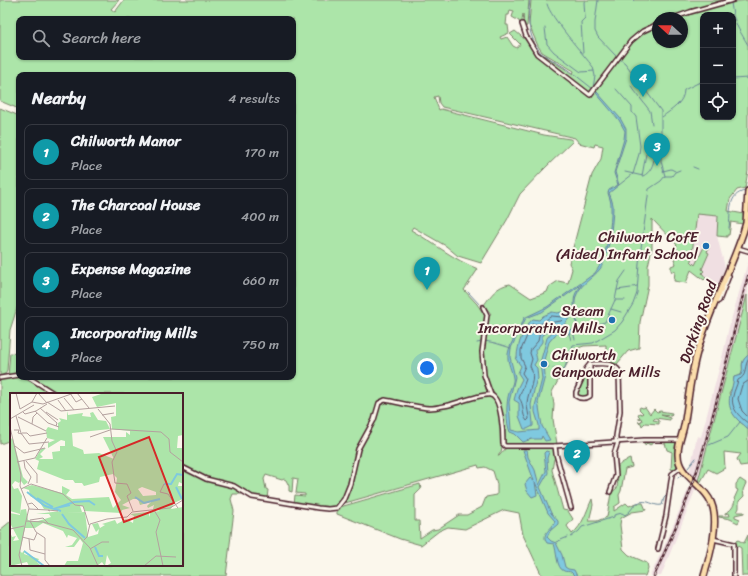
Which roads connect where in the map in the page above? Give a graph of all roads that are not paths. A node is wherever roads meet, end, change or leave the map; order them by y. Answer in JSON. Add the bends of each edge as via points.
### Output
{"nodes":[{"id":1,"x":733,"y":0,"type":"edge"},
{"id":2,"x":688,"y":13,"type":"edge"},
{"id":3,"x":522,"y":24,"type":"dead end"},
{"id":4,"x":652,"y":26,"type":"edge"},
{"id":5,"x":748,"y":192,"type":"edge"},
{"id":6,"x":747,"y":207,"type":"edge"},
{"id":7,"x":747,"y":223,"type":"edge"},
{"id":8,"x":746,"y":233,"type":"edge"},
{"id":9,"x":738,"y":248,"type":"junction"},
{"id":10,"x":748,"y":251,"type":"edge"},
{"id":11,"x":730,"y":273,"type":"dead end"},
{"id":12,"x":724,"y":285,"type":"junction"},
{"id":13,"x":483,"y":307,"type":"dead end"},
{"id":14,"x":590,"y":364,"type":"junction"},
{"id":15,"x":16,"y":375,"type":"edge"},
{"id":16,"x":0,"y":378,"type":"edge"},
{"id":17,"x":33,"y":380,"type":"edge"},
{"id":18,"x":53,"y":393,"type":"edge"},
{"id":19,"x":491,"y":395,"type":"junction"},
{"id":20,"x":680,"y":440,"type":"junction"},
{"id":21,"x":617,"y":442,"type":"junction"},
{"id":22,"x":555,"y":446,"type":"junction"},
{"id":23,"x":681,"y":467,"type":"junction"},
{"id":24,"x":183,"y":468,"type":"edge"},
{"id":25,"x":610,"y":492,"type":"dead end"},
{"id":26,"x":571,"y":508,"type":"dead end"},
{"id":27,"x":712,"y":539,"type":"junction"},
{"id":28,"x":658,"y":549,"type":"dead end"},
{"id":29,"x":704,"y":576,"type":"edge"},
{"id":30,"x":734,"y":576,"type":"edge"}],
"edges":[{"from":1,"to":2,"type":"street"},
{"from":3,"to":4,"type":"street","via":[[537,54],[591,93],[637,35]]},
{"from":5,"to":6,"type":"main road","name":"Dorking Road"},
{"from":6,"to":7,"type":"main road","name":"Dorking Road"},
{"from":7,"to":8,"type":"main road","name":"Dorking Road"},
{"from":8,"to":9,"type":"main road","name":"Dorking Road"},
{"from":9,"to":10,"type":"street"},
{"from":9,"to":12,"type":"main road","name":"Dorking Road"},
{"from":11,"to":12,"type":"street"},
{"from":12,"to":20,"type":"main road","name":"Dorking Road","via":[[705,327],[696,356]]},
{"from":13,"to":19,"type":"street","via":[[487,315],[482,352],[484,375]]},
{"from":14,"to":14,"type":"street","via":[[590,396],[578,397],[576,392]]},
{"from":14,"to":21,"type":"street","via":[[611,364],[619,370],[620,411]]},
{"from":15,"to":16,"type":"street"},
{"from":17,"to":18,"type":"street"},
{"from":19,"to":22,"type":"street","via":[[498,405],[505,446]]},
{"from":19,"to":24,"type":"street","via":[[430,408],[385,400],[379,403],[374,420],[358,448],[344,499],[337,508],[318,508],[252,497],[234,486],[206,479]]},
{"from":20,"to":21,"type":"street"},
{"from":20,"to":23,"type":"main road","name":"Dorking Road","via":[[678,453]]},
{"from":21,"to":22,"type":"street"},
{"from":21,"to":25,"type":"street","via":[[614,454],[616,475]]},
{"from":22,"to":26,"type":"street"},
{"from":23,"to":27,"type":"main road","via":[[708,495],[714,517]]},
{"from":23,"to":28,"type":"street","via":[[672,474]]},
{"from":27,"to":29,"type":"main road"},
{"from":27,"to":30,"type":"street","via":[[734,544]]}]}
